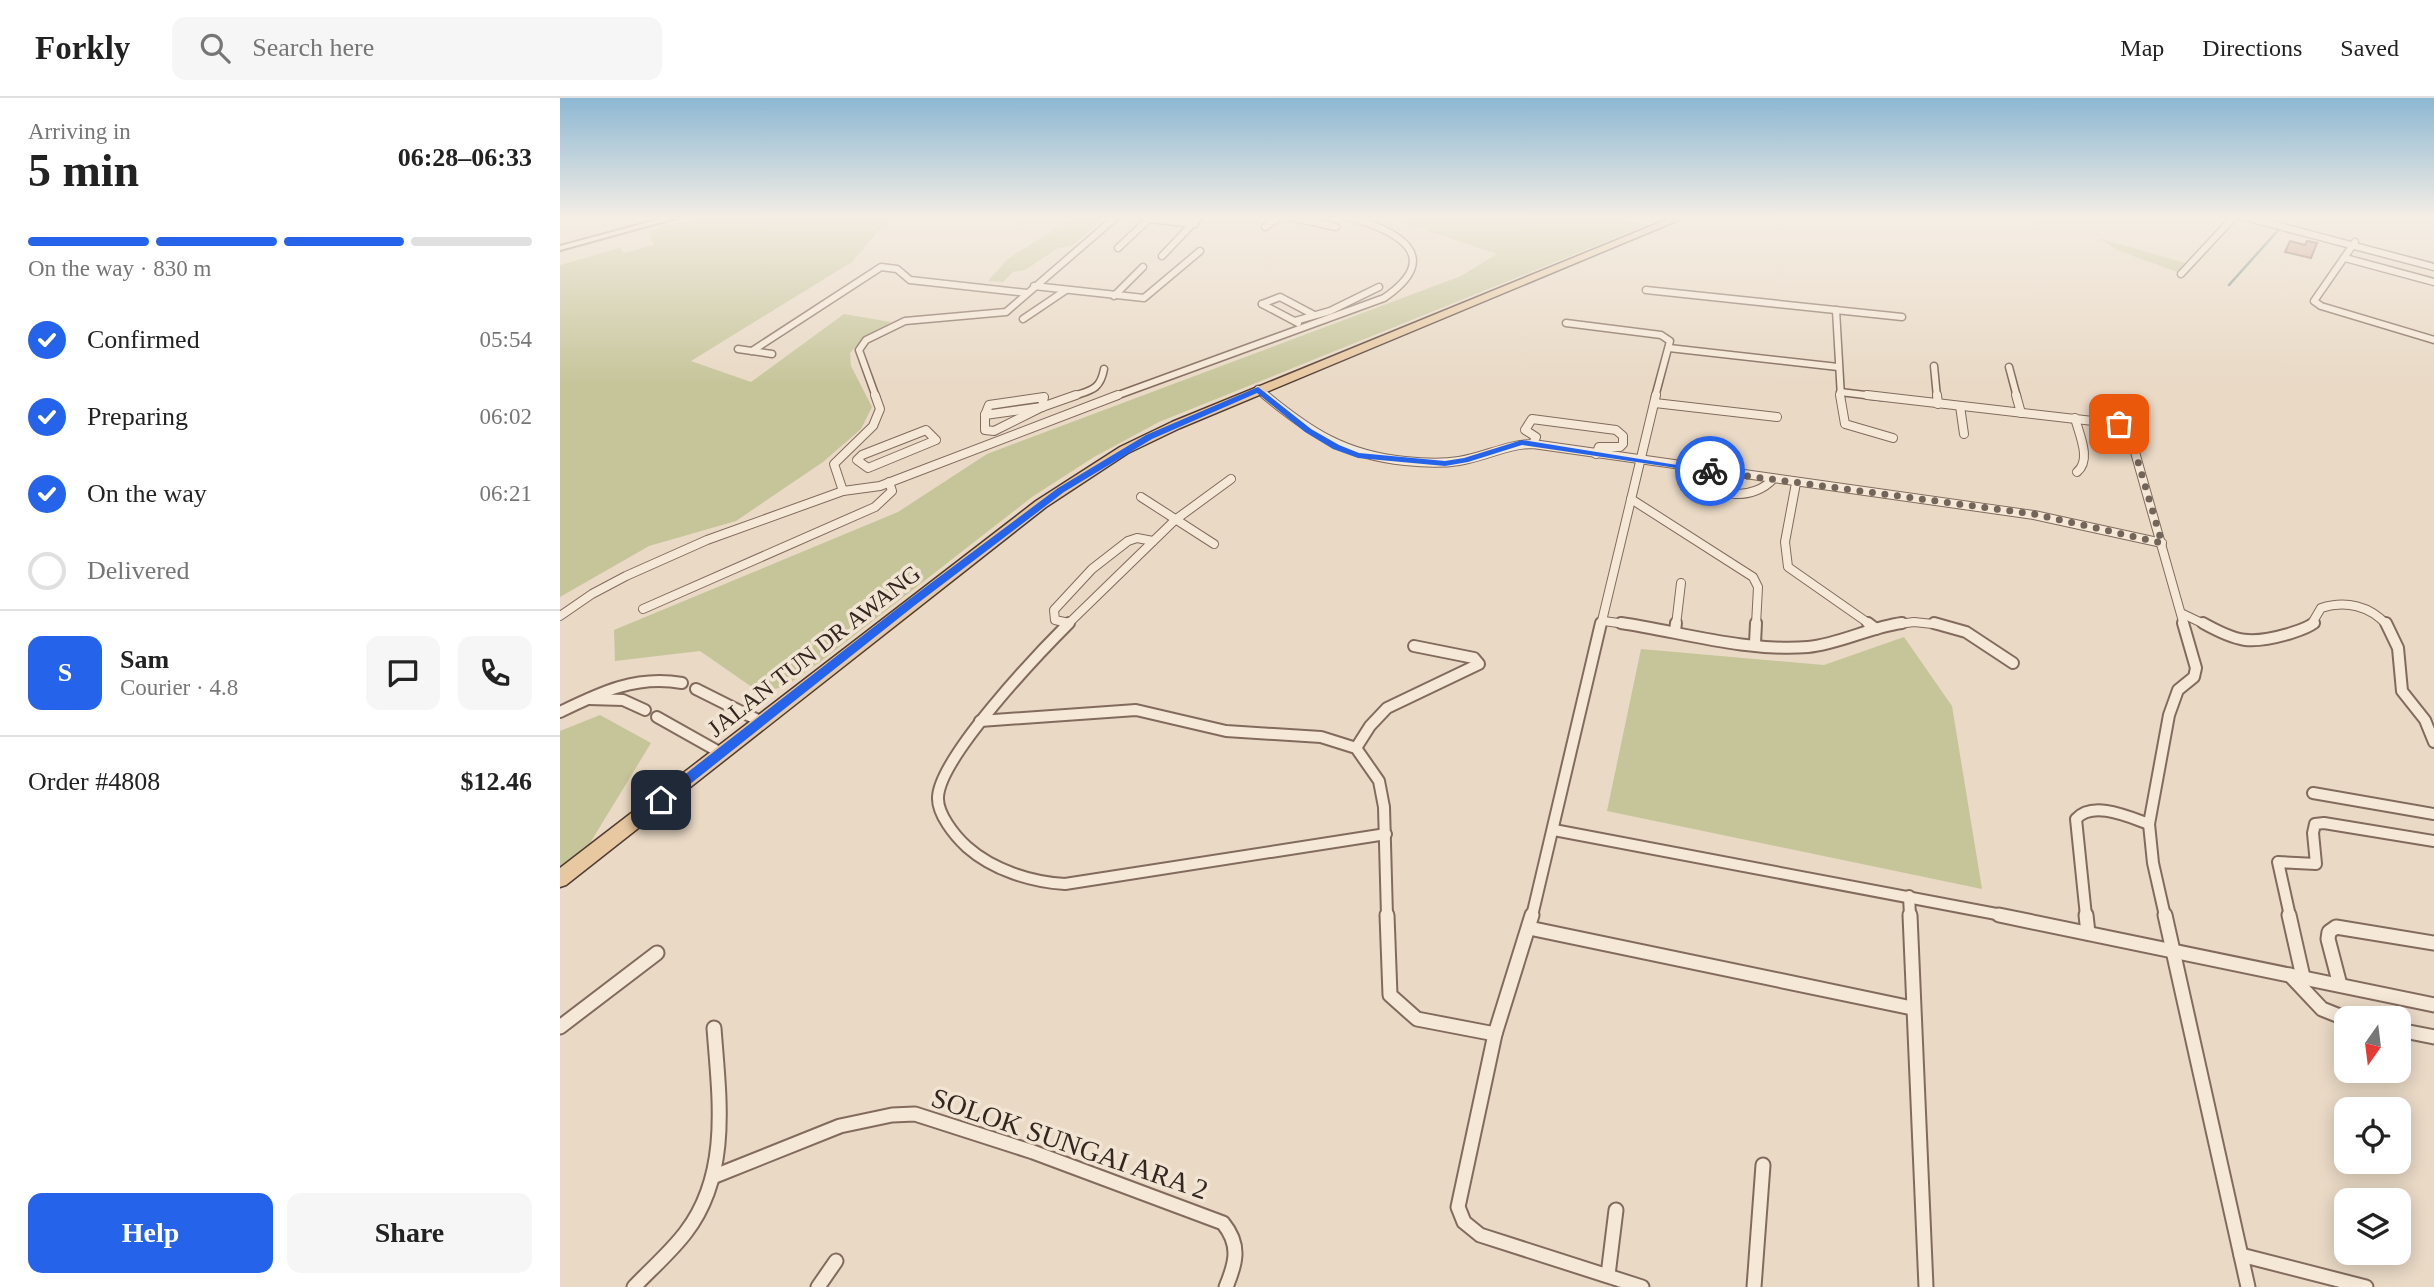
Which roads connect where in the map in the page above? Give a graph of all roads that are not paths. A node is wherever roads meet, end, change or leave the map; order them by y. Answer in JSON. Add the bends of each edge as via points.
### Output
{"nodes":[{"id":1,"x":873,"y":272,"type":"edge"},
{"id":2,"x":902,"y":272,"type":"edge"},
{"id":3,"x":1050,"y":272,"type":"edge"},
{"id":4,"x":1138,"y":272,"type":"edge"},
{"id":5,"x":1175,"y":272,"type":"edge"},
{"id":6,"x":1413,"y":272,"type":"edge"},
{"id":7,"x":1544,"y":272,"type":"edge"},
{"id":8,"x":2334,"y":272,"type":"edge"},
{"id":9,"x":2403,"y":272,"type":"edge"},
{"id":10,"x":2434,"y":282,"type":"edge"},
{"id":11,"x":1034,"y":286,"type":"junction"},
{"id":12,"x":1379,"y":287,"type":"dead end"},
{"id":13,"x":1066,"y":290,"type":"junction"},
{"id":14,"x":1646,"y":290,"type":"dead end"},
{"id":15,"x":1027,"y":293,"type":"junction"},
{"id":16,"x":1114,"y":296,"type":"junction"},
{"id":17,"x":1836,"y":310,"type":"junction"},
{"id":18,"x":1312,"y":314,"type":"junction"},
{"id":19,"x":1902,"y":317,"type":"dead end"},
{"id":20,"x":1023,"y":319,"type":"dead end"},
{"id":21,"x":1328,"y":320,"type":"junction"},
{"id":22,"x":1295,"y":321,"type":"junction"},
{"id":23,"x":1566,"y":323,"type":"dead end"},
{"id":24,"x":1305,"y":327,"type":"junction"},
{"id":25,"x":2434,"y":340,"type":"edge"},
{"id":26,"x":1669,"y":348,"type":"junction"},
{"id":27,"x":738,"y":349,"type":"dead end"},
{"id":28,"x":752,"y":351,"type":"junction"},
{"id":29,"x":772,"y":354,"type":"dead end"},
{"id":30,"x":1934,"y":366,"type":"dead end"},
{"id":31,"x":1838,"y":367,"type":"junction"},
{"id":32,"x":2009,"y":367,"type":"dead end"},
{"id":33,"x":1104,"y":369,"type":"dead end"},
{"id":34,"x":1258,"y":389,"type":"junction"},
{"id":35,"x":1840,"y":392,"type":"junction"},
{"id":36,"x":1654,"y":403,"type":"junction"},
{"id":37,"x":1938,"y":404,"type":"junction"},
{"id":38,"x":1960,"y":406,"type":"junction"},
{"id":39,"x":1042,"y":407,"type":"junction"},
{"id":40,"x":2021,"y":412,"type":"junction"},
{"id":41,"x":1777,"y":417,"type":"dead end"},
{"id":42,"x":1017,"y":418,"type":"junction"},
{"id":43,"x":2075,"y":418,"type":"junction"},
{"id":44,"x":1001,"y":427,"type":"junction"},
{"id":45,"x":1025,"y":429,"type":"junction"},
{"id":46,"x":1964,"y":434,"type":"dead end"},
{"id":47,"x":1009,"y":435,"type":"junction"},
{"id":48,"x":1893,"y":438,"type":"dead end"},
{"id":49,"x":1533,"y":444,"type":"junction"},
{"id":50,"x":852,"y":446,"type":"junction"},
{"id":51,"x":875,"y":450,"type":"junction"},
{"id":52,"x":1596,"y":454,"type":"junction"},
{"id":53,"x":1639,"y":460,"type":"junction"},
{"id":54,"x":1707,"y":470,"type":"junction"},
{"id":55,"x":2077,"y":472,"type":"dead end"},
{"id":56,"x":1231,"y":480,"type":"dead end"},
{"id":57,"x":1773,"y":480,"type":"junction"},
{"id":58,"x":889,"y":482,"type":"junction"},
{"id":59,"x":1796,"y":483,"type":"junction"},
{"id":60,"x":843,"y":491,"type":"junction"},
{"id":61,"x":1141,"y":497,"type":"dead end"},
{"id":62,"x":1631,"y":499,"type":"junction"},
{"id":63,"x":1175,"y":520,"type":"junction"},
{"id":64,"x":1153,"y":541,"type":"junction"},
{"id":65,"x":2162,"y":543,"type":"junction"},
{"id":66,"x":1214,"y":544,"type":"dead end"},
{"id":67,"x":1681,"y":583,"type":"dead end"},
{"id":68,"x":643,"y":609,"type":"dead end"},
{"id":69,"x":2183,"y":614,"type":"junction"},
{"id":70,"x":560,"y":616,"type":"edge"},
{"id":71,"x":1604,"y":621,"type":"junction"},
{"id":72,"x":1069,"y":624,"type":"junction"},
{"id":73,"x":1876,"y":629,"type":"junction"},
{"id":74,"x":1675,"y":631,"type":"junction"},
{"id":75,"x":1755,"y":643,"type":"junction"},
{"id":76,"x":1414,"y":646,"type":"dead end"},
{"id":77,"x":2013,"y":663,"type":"dead end"},
{"id":78,"x":682,"y":683,"type":"dead end"},
{"id":79,"x":695,"y":689,"type":"dead end"},
{"id":80,"x":589,"y":699,"type":"junction"},
{"id":81,"x":645,"y":710,"type":"dead end"},
{"id":82,"x":560,"y":712,"type":"edge"},
{"id":83,"x":657,"y":717,"type":"dead end"},
{"id":84,"x":980,"y":721,"type":"junction"},
{"id":85,"x":762,"y":722,"type":"junction"},
{"id":86,"x":2434,"y":742,"type":"edge"},
{"id":87,"x":1356,"y":748,"type":"junction"},
{"id":88,"x":721,"y":753,"type":"junction"},
{"id":89,"x":2313,"y":793,"type":"dead end"},
{"id":90,"x":2434,"y":814,"type":"edge"},
{"id":91,"x":2149,"y":824,"type":"junction"},
{"id":92,"x":1554,"y":830,"type":"junction"},
{"id":93,"x":1386,"y":834,"type":"junction"},
{"id":94,"x":2434,"y":841,"type":"edge"},
{"id":95,"x":560,"y":879,"type":"edge"},
{"id":96,"x":1909,"y":896,"type":"junction"},
{"id":97,"x":1530,"y":928,"type":"junction"},
{"id":98,"x":2088,"y":933,"type":"junction"},
{"id":99,"x":2434,"y":943,"type":"edge"},
{"id":100,"x":2172,"y":950,"type":"junction"},
{"id":101,"x":657,"y":953,"type":"dead end"},
{"id":102,"x":2296,"y":976,"type":"junction"},
{"id":103,"x":2340,"y":985,"type":"junction"},
{"id":104,"x":2434,"y":1005,"type":"edge"},
{"id":105,"x":1912,"y":1008,"type":"junction"},
{"id":106,"x":2334,"y":1014,"type":"edge"},
{"id":107,"x":560,"y":1027,"type":"edge"},
{"id":108,"x":714,"y":1028,"type":"dead end"},
{"id":109,"x":2412,"y":1033,"type":"edge"},
{"id":110,"x":1495,"y":1034,"type":"junction"},
{"id":111,"x":2434,"y":1037,"type":"edge"},
{"id":112,"x":1763,"y":1165,"type":"dead end"},
{"id":113,"x":715,"y":1176,"type":"junction"},
{"id":114,"x":1616,"y":1210,"type":"dead end"},
{"id":115,"x":2241,"y":1255,"type":"junction"},
{"id":116,"x":836,"y":1261,"type":"dead end"},
{"id":117,"x":1608,"y":1275,"type":"junction"},
{"id":118,"x":634,"y":1287,"type":"edge"},
{"id":119,"x":818,"y":1287,"type":"edge"},
{"id":120,"x":1226,"y":1287,"type":"edge"},
{"id":121,"x":1643,"y":1287,"type":"edge"},
{"id":122,"x":1754,"y":1287,"type":"edge"},
{"id":123,"x":1926,"y":1287,"type":"edge"},
{"id":124,"x":2248,"y":1287,"type":"edge"},
{"id":125,"x":2366,"y":1287,"type":"edge"}],
"edges":[{"from":1,"to":28,"type":"street"},
{"from":2,"to":15,"type":"street","via":[[910,279]]},
{"from":3,"to":11,"type":"street"},
{"from":4,"to":16,"type":"street"},
{"from":5,"to":16,"type":"street","via":[[1147,297]]},
{"from":6,"to":21,"type":"street","via":[[1406,284],[1384,298]]},
{"from":7,"to":34,"type":"main road","name":"JALAN TUN DR AWANG"},
{"from":8,"to":25,"type":"street","via":[[2316,304]]},
{"from":9,"to":10,"type":"street"},
{"from":11,"to":13,"type":"street"},
{"from":11,"to":15,"type":"street"},
{"from":12,"to":18,"type":"street","via":[[1330,311]]},
{"from":13,"to":16,"type":"street"},
{"from":13,"to":20,"type":"street"},
{"from":14,"to":17,"type":"street"},
{"from":15,"to":50,"type":"street","via":[[1000,314],[919,318],[866,340],[859,350],[880,409],[873,426]]},
{"from":17,"to":19,"type":"street"},
{"from":17,"to":31,"type":"street"},
{"from":18,"to":21,"type":"street"},
{"from":18,"to":22,"type":"street"},
{"from":18,"to":22,"type":"street","via":[[1280,297],[1262,304]]},
{"from":21,"to":24,"type":"street"},
{"from":22,"to":24,"type":"street"},
{"from":23,"to":26,"type":"street","via":[[1661,335],[1669,339]]},
{"from":24,"to":45,"type":"street"},
{"from":26,"to":31,"type":"street"},
{"from":26,"to":36,"type":"street"},
{"from":27,"to":28,"type":"street"},
{"from":28,"to":29,"type":"street"},
{"from":30,"to":37,"type":"street"},
{"from":31,"to":35,"type":"street"},
{"from":32,"to":40,"type":"street"},
{"from":33,"to":39,"type":"street","via":[[1096,388]]},
{"from":34,"to":49,"type":"street","via":[[1308,430],[1358,455],[1445,463],[1516,444]]},
{"from":34,"to":85,"type":"main road","name":"JALAN TUN DR AWANG","via":[[1149,437],[1071,483]]},
{"from":35,"to":37,"type":"street"},
{"from":35,"to":48,"type":"street","via":[[1845,425]]},
{"from":36,"to":41,"type":"street"},
{"from":36,"to":53,"type":"street"},
{"from":37,"to":38,"type":"street"},
{"from":38,"to":40,"type":"street"},
{"from":38,"to":46,"type":"street"},
{"from":39,"to":42,"type":"street"},
{"from":39,"to":44,"type":"street","via":[[985,415],[985,430]]},
{"from":40,"to":43,"type":"street"},
{"from":42,"to":44,"type":"street"},
{"from":42,"to":45,"type":"street"},
{"from":43,"to":55,"type":"street","via":[[2085,460]]},
{"from":43,"to":65,"type":"street","via":[[2119,424],[2129,431]]},
{"from":44,"to":47,"type":"street"},
{"from":45,"to":47,"type":"street"},
{"from":47,"to":58,"type":"street"},
{"from":49,"to":52,"type":"street"},
{"from":49,"to":52,"type":"street","via":[[1536,437],[1525,430],[1532,419],[1616,430],[1623,436],[1619,447],[1599,447]]},
{"from":50,"to":51,"type":"street"},
{"from":50,"to":60,"type":"street","via":[[834,464]]},
{"from":51,"to":51,"type":"street","via":[[857,460],[868,468],[936,440],[926,430]]},
{"from":52,"to":53,"type":"street"},
{"from":53,"to":54,"type":"street"},
{"from":53,"to":62,"type":"street"},
{"from":54,"to":57,"type":"street"},
{"from":54,"to":57,"type":"street","via":[[1714,487],[1740,494],[1760,494]]},
{"from":56,"to":63,"type":"street"},
{"from":57,"to":59,"type":"street"},
{"from":58,"to":60,"type":"street"},
{"from":58,"to":68,"type":"street","via":[[892,491],[875,508]]},
{"from":59,"to":65,"type":"street","via":[[2034,514]]},
{"from":59,"to":73,"type":"street","via":[[1785,542],[1788,567]]},
{"from":60,"to":70,"type":"street","via":[[708,540],[626,576]]},
{"from":61,"to":63,"type":"street"},
{"from":62,"to":71,"type":"street"},
{"from":62,"to":75,"type":"street","via":[[1753,578],[1758,587]]},
{"from":63,"to":64,"type":"street"},
{"from":63,"to":66,"type":"street"},
{"from":64,"to":72,"type":"street"},
{"from":64,"to":72,"type":"street","via":[[1127,541],[1085,575],[1054,610],[1055,620]]},
{"from":65,"to":69,"type":"street"},
{"from":67,"to":74,"type":"street"},
{"from":69,"to":86,"type":"street","via":[[2232,640],[2265,643],[2308,627],[2328,604],[2367,608],[2386,624],[2397,642],[2402,692],[2424,718]]},
{"from":69,"to":91,"type":"street","via":[[2196,668],[2194,677],[2178,690],[2169,715]]},
{"from":71,"to":74,"type":"street"},
{"from":71,"to":92,"type":"street"},
{"from":72,"to":84,"type":"street"},
{"from":73,"to":75,"type":"street","via":[[1812,647]]},
{"from":73,"to":77,"type":"street","via":[[1934,622],[1985,640]]},
{"from":74,"to":75,"type":"street"},
{"from":76,"to":87,"type":"street","via":[[1479,662],[1387,708]]},
{"from":78,"to":80,"type":"street","via":[[642,679],[619,683]]},
{"from":79,"to":85,"type":"street"},
{"from":80,"to":81,"type":"street","via":[[624,700]]},
{"from":80,"to":82,"type":"street"},
{"from":83,"to":88,"type":"street"},
{"from":84,"to":87,"type":"street","via":[[1136,710],[1226,731],[1321,737]]},
{"from":84,"to":93,"type":"street","via":[[940,783],[937,800],[957,838],[975,854],[1016,875],[1045,883],[1084,883]]},
{"from":85,"to":88,"type":"main road","name":"JALAN TUN DR AWANG"},
{"from":87,"to":93,"type":"street","via":[[1379,781]]},
{"from":88,"to":95,"type":"main road","name":"JALAN TUN DR AWANG"},
{"from":89,"to":90,"type":"street"},
{"from":91,"to":98,"type":"street","via":[[2106,811],[2078,813]]},
{"from":91,"to":100,"type":"street"},
{"from":92,"to":96,"type":"street"},
{"from":92,"to":97,"type":"street"},
{"from":93,"to":110,"type":"street","via":[[1390,995],[1417,1019]]},
{"from":94,"to":102,"type":"street","via":[[2315,824],[2316,864],[2278,862]]},
{"from":96,"to":98,"type":"street"},
{"from":96,"to":105,"type":"street"},
{"from":97,"to":105,"type":"street"},
{"from":97,"to":110,"type":"street"},
{"from":98,"to":100,"type":"street"},
{"from":99,"to":103,"type":"street","via":[[2336,928],[2328,939]]},
{"from":100,"to":102,"type":"street"},
{"from":100,"to":115,"type":"street"},
{"from":101,"to":107,"type":"street"},
{"from":102,"to":103,"type":"street"},
{"from":102,"to":106,"type":"street","via":[[2322,1009]]},
{"from":103,"to":104,"type":"street"},
{"from":105,"to":123,"type":"street"},
{"from":108,"to":113,"type":"street","via":[[720,1104]]},
{"from":109,"to":111,"type":"street"},
{"from":110,"to":117,"type":"street","via":[[1458,1207],[1464,1222],[1480,1235]]},
{"from":112,"to":122,"type":"street"},
{"from":113,"to":118,"type":"street","via":[[686,1232]]},
{"from":113,"to":120,"type":"street","name":"SOLOK SUNGAI ARA 2","via":[[863,1121],[915,1114],[1033,1152],[1223,1223],[1234,1236],[1237,1251]]},
{"from":114,"to":117,"type":"street"},
{"from":115,"to":124,"type":"street"},
{"from":115,"to":125,"type":"street"},
{"from":116,"to":119,"type":"street"},
{"from":117,"to":121,"type":"street"}]}
